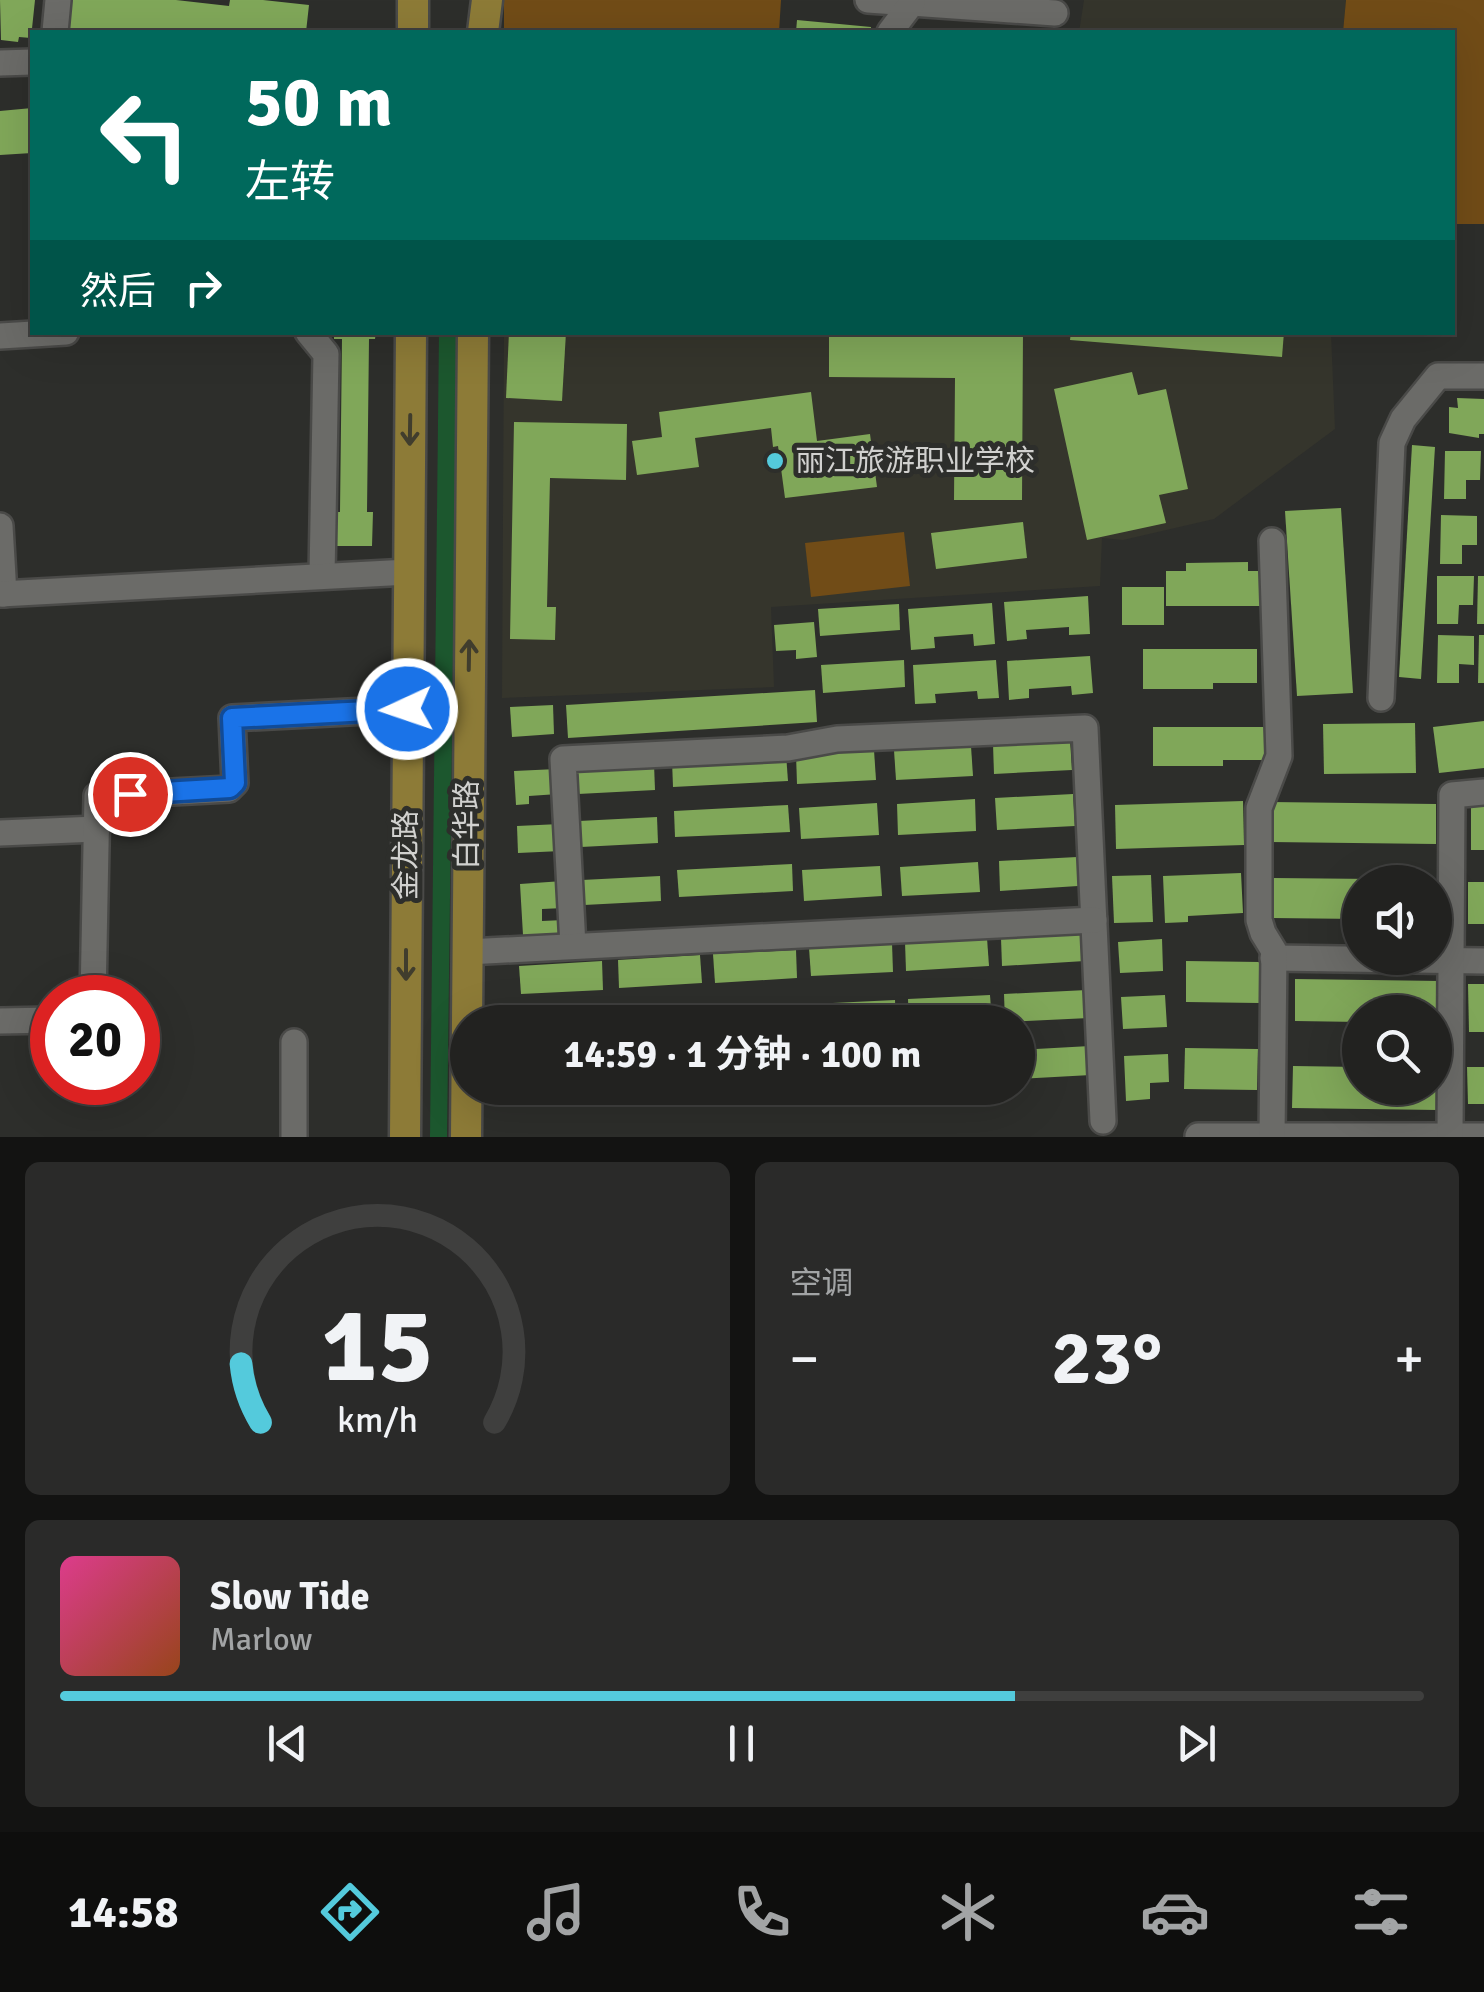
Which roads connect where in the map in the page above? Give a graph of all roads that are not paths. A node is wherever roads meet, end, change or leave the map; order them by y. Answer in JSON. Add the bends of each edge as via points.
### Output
{"nodes":[{"id":1,"x":58,"y":0,"type":"edge"},
{"id":2,"x":414,"y":0,"type":"edge"},
{"id":3,"x":487,"y":0,"type":"edge"},
{"id":4,"x":868,"y":0,"type":"edge"},
{"id":5,"x":912,"y":3,"type":"junction"},
{"id":6,"x":942,"y":3,"type":"edge"},
{"id":7,"x":1055,"y":13,"type":"dead end"},
{"id":8,"x":979,"y":20,"type":"edge"},
{"id":9,"x":55,"y":30,"type":"edge"},
{"id":10,"x":413,"y":30,"type":"edge"},
{"id":11,"x":483,"y":30,"type":"edge"},
{"id":12,"x":892,"y":30,"type":"edge"},
{"id":13,"x":30,"y":62,"type":"edge"},
{"id":14,"x":0,"y":63,"type":"edge"},
{"id":15,"x":30,"y":334,"type":"edge"},
{"id":16,"x":310,"y":335,"type":"edge"},
{"id":17,"x":411,"y":335,"type":"edge"},
{"id":18,"x":472,"y":335,"type":"edge"},
{"id":19,"x":0,"y":336,"type":"edge"},
{"id":20,"x":1484,"y":376,"type":"edge"},
{"id":21,"x":0,"y":526,"type":"edge"},
{"id":22,"x":1272,"y":541,"type":"dead end"},
{"id":23,"x":408,"y":572,"type":"junction"},
{"id":24,"x":322,"y":576,"type":"junction"},
{"id":25,"x":2,"y":594,"type":"edge"},
{"id":26,"x":1381,"y":698,"type":"dead end"},
{"id":27,"x":407,"y":709,"type":"junction"},
{"id":28,"x":1484,"y":792,"type":"edge"},
{"id":29,"x":97,"y":828,"type":"junction"},
{"id":30,"x":0,"y":833,"type":"edge"},
{"id":31,"x":1452,"y":865,"type":"edge"},
{"id":32,"x":1094,"y":920,"type":"junction"},
{"id":33,"x":573,"y":946,"type":"junction"},
{"id":34,"x":467,"y":952,"type":"junction"},
{"id":35,"x":1274,"y":958,"type":"junction"},
{"id":36,"x":1342,"y":959,"type":"edge"},
{"id":37,"x":1452,"y":960,"type":"edge"},
{"id":38,"x":1484,"y":960,"type":"edge"},
{"id":39,"x":94,"y":975,"type":"edge"},
{"id":40,"x":1451,"y":975,"type":"edge"},
{"id":41,"x":30,"y":1020,"type":"edge"},
{"id":42,"x":0,"y":1021,"type":"edge"},
{"id":43,"x":294,"y":1042,"type":"dead end"},
{"id":44,"x":1103,"y":1122,"type":"dead end"},
{"id":45,"x":1198,"y":1136,"type":"edge"},
{"id":46,"x":1450,"y":1136,"type":"edge"},
{"id":47,"x":1484,"y":1136,"type":"edge"},
{"id":48,"x":294,"y":1137,"type":"edge"},
{"id":49,"x":405,"y":1137,"type":"edge"},
{"id":50,"x":466,"y":1137,"type":"edge"},
{"id":51,"x":1272,"y":1137,"type":"edge"}],
"edges":[{"from":1,"to":9,"type":"street"},
{"from":2,"to":10,"type":"main road"},
{"from":3,"to":11,"type":"main road"},
{"from":4,"to":5,"type":"street"},
{"from":5,"to":6,"type":"street"},
{"from":5,"to":12,"type":"street"},
{"from":6,"to":8,"type":"street"},
{"from":7,"to":8,"type":"street"},
{"from":13,"to":14,"type":"street"},
{"from":15,"to":19,"type":"street"},
{"from":16,"to":24,"type":"street","via":[[326,354]]},
{"from":17,"to":23,"type":"main road","name":"金龙路","one_way":true},
{"from":34,"to":18,"type":"main road","name":"白华路","one_way":true},
{"from":20,"to":26,"type":"street","via":[[1438,376],[1392,444]]},
{"from":21,"to":25,"type":"street"},
{"from":22,"to":35,"type":"street","via":[[1279,756],[1258,808],[1259,920]]},
{"from":23,"to":24,"type":"street"},
{"from":23,"to":27,"type":"main road","name":"金龙路"},
{"from":24,"to":25,"type":"street"},
{"from":27,"to":29,"type":"street","via":[[232,718],[230,788],[98,796]]},
{"from":27,"to":49,"type":"main road","name":"金龙路","one_way":true},
{"from":28,"to":31,"type":"street","via":[[1452,795]]},
{"from":29,"to":30,"type":"street"},
{"from":29,"to":39,"type":"street"},
{"from":32,"to":33,"type":"street"},
{"from":32,"to":33,"type":"street","via":[[1085,728],[837,738],[788,748],[563,759]]},
{"from":32,"to":44,"type":"street"},
{"from":33,"to":34,"type":"street"},
{"from":34,"to":50,"type":"main road","name":"白华路"},
{"from":35,"to":36,"type":"street"},
{"from":35,"to":51,"type":"street"},
{"from":37,"to":38,"type":"street"},
{"from":40,"to":46,"type":"street"},
{"from":41,"to":42,"type":"street"},
{"from":43,"to":48,"type":"street"},
{"from":45,"to":51,"type":"street"},
{"from":46,"to":47,"type":"street"},
{"from":46,"to":51,"type":"street"}]}
